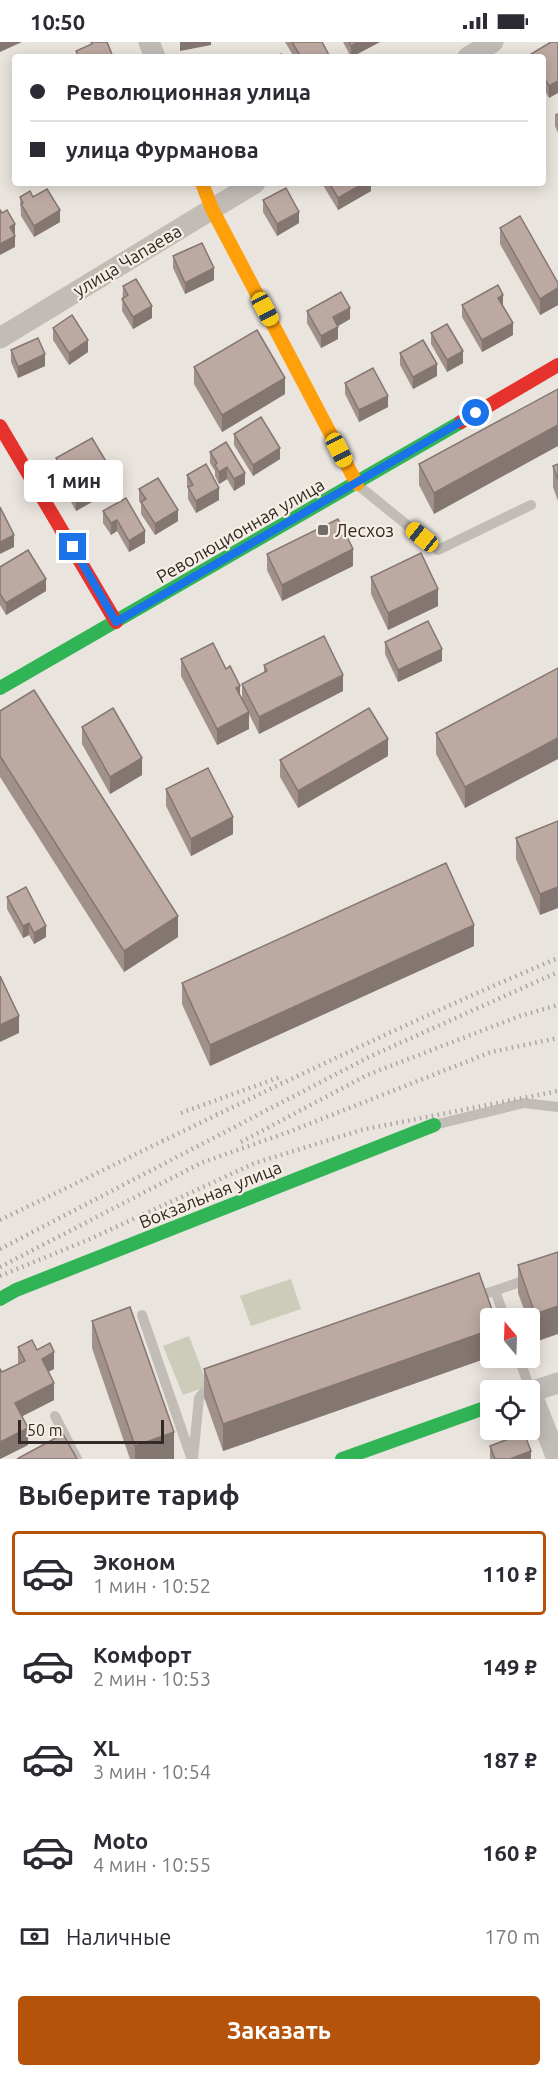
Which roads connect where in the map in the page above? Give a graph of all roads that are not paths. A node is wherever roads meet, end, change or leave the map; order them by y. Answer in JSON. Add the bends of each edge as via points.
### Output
{"nodes":[{"id":1,"x":493,"y":42,"type":"edge"},
{"id":2,"x":473,"y":54,"type":"edge"},
{"id":3,"x":203,"y":186,"type":"edge"},
{"id":4,"x":250,"y":186,"type":"edge"},
{"id":5,"x":212,"y":209,"type":"junction"},
{"id":6,"x":0,"y":338,"type":"edge"},
{"id":7,"x":558,"y":365,"type":"edge"},
{"id":8,"x":0,"y":426,"type":"edge"},
{"id":9,"x":357,"y":484,"type":"junction"},
{"id":10,"x":531,"y":505,"type":"dead end"},
{"id":11,"x":116,"y":622,"type":"junction"},
{"id":12,"x":0,"y":687,"type":"edge"},
{"id":13,"x":558,"y":1107,"type":"edge"},
{"id":14,"x":434,"y":1125,"type":"joint"},
{"id":15,"x":537,"y":1276,"type":"edge"},
{"id":16,"x":495,"y":1291,"type":"junction"},
{"id":17,"x":0,"y":1299,"type":"edge"},
{"id":18,"x":462,"y":1302,"type":"edge"},
{"id":19,"x":501,"y":1308,"type":"edge"},
{"id":20,"x":142,"y":1315,"type":"dead end"},
{"id":21,"x":558,"y":1383,"type":"edge"},
{"id":22,"x":224,"y":1384,"type":"edge"},
{"id":23,"x":540,"y":1389,"type":"edge"},
{"id":24,"x":480,"y":1410,"type":"edge"},
{"id":25,"x":55,"y":1416,"type":"dead end"},
{"id":26,"x":540,"y":1417,"type":"edge"},
{"id":27,"x":77,"y":1459,"type":"edge"},
{"id":28,"x":192,"y":1459,"type":"edge"},
{"id":29,"x":342,"y":1459,"type":"edge"},
{"id":30,"x":557,"y":1459,"type":"edge"}],
"edges":[{"from":1,"to":2,"type":"street"},
{"from":3,"to":5,"type":"street"},
{"from":4,"to":5,"type":"street","name":"улица Чапаева"},
{"from":5,"to":6,"type":"street","name":"улица Чапаева"},
{"from":5,"to":9,"type":"street"},
{"from":7,"to":9,"type":"street","name":"Революционная улица"},
{"from":8,"to":11,"type":"street"},
{"from":9,"to":10,"type":"lane","via":[[438,550]]},
{"from":9,"to":11,"type":"street","name":"Революционная улица"},
{"from":11,"to":12,"type":"street","name":"Революционная улица"},
{"from":13,"to":14,"type":"lane","via":[[524,1103]]},
{"from":14,"to":17,"type":"street","name":"Вокзальная улица"},
{"from":15,"to":16,"type":"lane"},
{"from":16,"to":18,"type":"lane"},
{"from":16,"to":19,"type":"lane"},
{"from":20,"to":28,"type":"lane"},
{"from":21,"to":23,"type":"street"},
{"from":22,"to":28,"type":"lane","via":[[204,1392],[200,1398]]},
{"from":24,"to":29,"type":"street"},
{"from":25,"to":27,"type":"lane"},
{"from":26,"to":30,"type":"street"}]}
